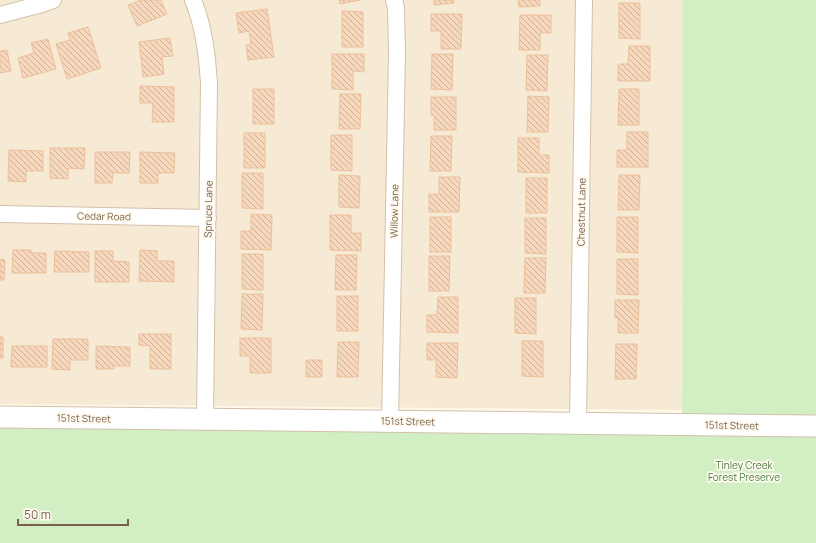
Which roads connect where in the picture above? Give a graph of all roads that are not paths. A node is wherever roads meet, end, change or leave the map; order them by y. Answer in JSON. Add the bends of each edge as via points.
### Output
{"nodes":[{"id":1,"x":53,"y":0,"type":"edge"},
{"id":2,"x":193,"y":0,"type":"edge"},
{"id":3,"x":394,"y":0,"type":"edge"},
{"id":4,"x":584,"y":0,"type":"edge"},
{"id":5,"x":0,"y":15,"type":"edge"},
{"id":6,"x":0,"y":214,"type":"edge"},
{"id":7,"x":208,"y":218,"type":"junction"},
{"id":8,"x":0,"y":417,"type":"edge"},
{"id":9,"x":205,"y":419,"type":"junction"},
{"id":10,"x":390,"y":421,"type":"junction"},
{"id":11,"x":578,"y":423,"type":"junction"},
{"id":12,"x":816,"y":426,"type":"edge"}],
"edges":[{"from":1,"to":5,"type":"street"},
{"from":2,"to":7,"type":"street","name":"Spruce Lane","via":[[204,32],[208,55]]},
{"from":3,"to":10,"type":"street","name":"Willow Lane","via":[[397,53]]},
{"from":4,"to":11,"type":"street","name":"Chestnut Lane"},
{"from":6,"to":7,"type":"street","name":"Cedar Road"},
{"from":7,"to":9,"type":"street","name":"Spruce Lane"},
{"from":8,"to":9,"type":"street","name":"151st Street"},
{"from":9,"to":10,"type":"street","name":"151st Street"},
{"from":10,"to":11,"type":"street","name":"151st Street"},
{"from":11,"to":12,"type":"street","name":"151st Street"}]}
